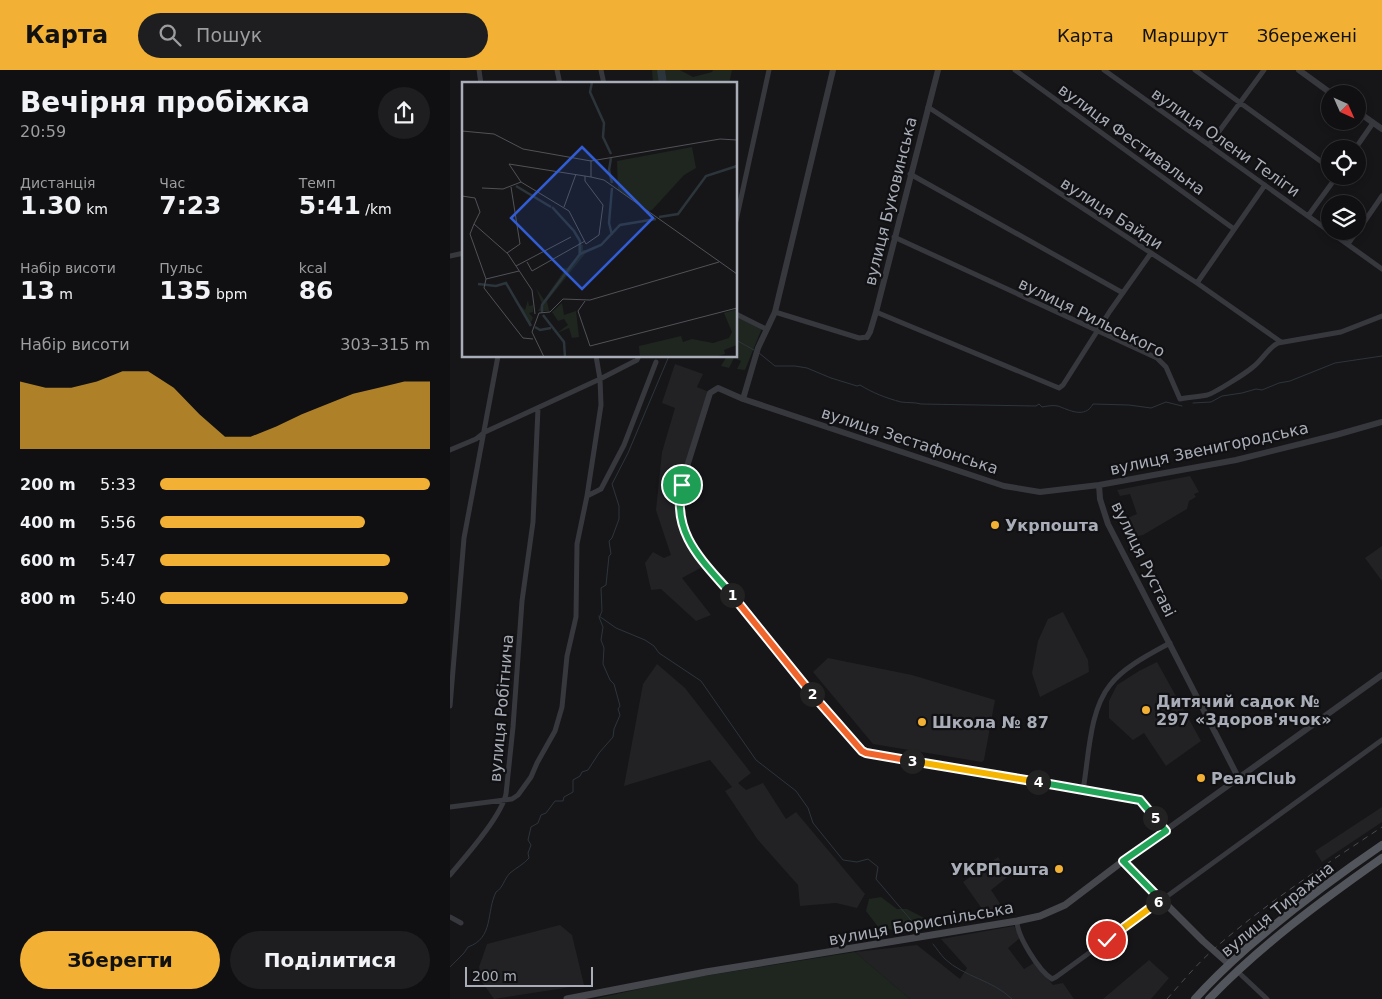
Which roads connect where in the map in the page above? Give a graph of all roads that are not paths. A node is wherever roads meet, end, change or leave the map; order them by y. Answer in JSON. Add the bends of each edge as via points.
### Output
{"nodes":[{"id":1,"x":770,"y":70,"type":"edge"},
{"id":2,"x":833,"y":70,"type":"edge"},
{"id":3,"x":938,"y":70,"type":"edge"},
{"id":4,"x":1015,"y":70,"type":"edge"},
{"id":5,"x":1104,"y":70,"type":"edge"},
{"id":6,"x":1195,"y":70,"type":"edge"},
{"id":7,"x":1264,"y":70,"type":"edge"},
{"id":8,"x":1299,"y":70,"type":"edge"},
{"id":9,"x":1321,"y":86,"type":"edge"},
{"id":10,"x":1240,"y":102,"type":"junction"},
{"id":11,"x":928,"y":107,"type":"junction"},
{"id":12,"x":1366,"y":117,"type":"edge"},
{"id":13,"x":1373,"y":122,"type":"junction"},
{"id":14,"x":1382,"y":129,"type":"edge"},
{"id":15,"x":1361,"y":140,"type":"edge"},
{"id":16,"x":1209,"y":145,"type":"junction"},
{"id":17,"x":1321,"y":161,"type":"edge"},
{"id":18,"x":910,"y":174,"type":"junction"},
{"id":19,"x":1265,"y":185,"type":"junction"},
{"id":20,"x":1330,"y":185,"type":"edge"},
{"id":21,"x":1382,"y":196,"type":"edge"},
{"id":22,"x":738,"y":213,"type":"edge"},
{"id":23,"x":1308,"y":216,"type":"junction"},
{"id":24,"x":1366,"y":218,"type":"edge"},
{"id":25,"x":1234,"y":229,"type":"junction"},
{"id":26,"x":894,"y":237,"type":"junction"},
{"id":27,"x":1351,"y":240,"type":"edge"},
{"id":28,"x":1348,"y":244,"type":"junction"},
{"id":29,"x":1151,"y":253,"type":"junction"},
{"id":30,"x":1382,"y":269,"type":"edge"},
{"id":31,"x":1197,"y":283,"type":"junction"},
{"id":32,"x":1123,"y":292,"type":"junction"},
{"id":33,"x":774,"y":312,"type":"junction"},
{"id":34,"x":876,"y":312,"type":"junction"},
{"id":35,"x":738,"y":315,"type":"edge"},
{"id":36,"x":1382,"y":316,"type":"edge"},
{"id":37,"x":766,"y":329,"type":"junction"},
{"id":38,"x":1098,"y":330,"type":"junction"},
{"id":39,"x":866,"y":337,"type":"joint"},
{"id":40,"x":1281,"y":342,"type":"junction"},
{"id":41,"x":498,"y":358,"type":"edge"},
{"id":42,"x":596,"y":358,"type":"edge"},
{"id":43,"x":638,"y":358,"type":"edge"},
{"id":44,"x":656,"y":362,"type":"dead end"},
{"id":45,"x":600,"y":379,"type":"junction"},
{"id":46,"x":743,"y":399,"type":"junction"},
{"id":47,"x":538,"y":408,"type":"junction"},
{"id":48,"x":1382,"y":422,"type":"edge"},
{"id":49,"x":485,"y":432,"type":"junction"},
{"id":50,"x":450,"y":450,"type":"edge"},
{"id":51,"x":1099,"y":485,"type":"junction"},
{"id":52,"x":587,"y":496,"type":"junction"},
{"id":53,"x":1170,"y":643,"type":"junction"},
{"id":54,"x":1382,"y":675,"type":"edge"},
{"id":55,"x":450,"y":706,"type":"edge"},
{"id":56,"x":1382,"y":740,"type":"edge"},
{"id":57,"x":1239,"y":779,"type":"junction"},
{"id":58,"x":1083,"y":790,"type":"junction"},
{"id":59,"x":505,"y":799,"type":"junction"},
{"id":60,"x":450,"y":807,"type":"edge"},
{"id":61,"x":1166,"y":831,"type":"junction"},
{"id":62,"x":1382,"y":846,"type":"edge"},
{"id":63,"x":1382,"y":858,"type":"edge"},
{"id":64,"x":1123,"y":861,"type":"junction"},
{"id":65,"x":450,"y":875,"type":"edge"},
{"id":66,"x":1161,"y":900,"type":"junction"},
{"id":67,"x":450,"y":917,"type":"edge"},
{"id":68,"x":1017,"y":921,"type":"junction"},
{"id":69,"x":461,"y":923,"type":"dead end"},
{"id":70,"x":1230,"y":964,"type":"junction"},
{"id":71,"x":1236,"y":971,"type":"junction"},
{"id":72,"x":567,"y":999,"type":"edge"},
{"id":73,"x":1195,"y":999,"type":"edge"},
{"id":74,"x":1209,"y":999,"type":"edge"},
{"id":75,"x":1267,"y":999,"type":"edge"}],
"edges":[{"from":1,"to":22,"type":"street"},
{"from":2,"to":33,"type":"street"},
{"from":3,"to":11,"type":"street","name":"вулиця Буковинська"},
{"from":4,"to":25,"type":"street","name":"вулиця Фестивальна"},
{"from":5,"to":16,"type":"street","name":"вулиця Олени Теліги"},
{"from":6,"to":10,"type":"street"},
{"from":7,"to":10,"type":"street"},
{"from":8,"to":9,"type":"street"},
{"from":10,"to":16,"type":"street"},
{"from":10,"to":17,"type":"street"},
{"from":11,"to":18,"type":"street","name":"вулиця Буковинська"},
{"from":11,"to":29,"type":"street","name":"вулиця Байди"},
{"from":12,"to":13,"type":"street"},
{"from":13,"to":14,"type":"street"},
{"from":13,"to":15,"type":"street"},
{"from":16,"to":19,"type":"street","name":"вулиця Олени Теліги"},
{"from":18,"to":26,"type":"street","name":"вулиця Буковинська"},
{"from":18,"to":32,"type":"street"},
{"from":19,"to":23,"type":"street","name":"вулиця Олени Теліги"},
{"from":19,"to":25,"type":"street"},
{"from":20,"to":23,"type":"street"},
{"from":21,"to":24,"type":"street"},
{"from":23,"to":28,"type":"street","name":"вулиця Олени Теліги"},
{"from":25,"to":31,"type":"street"},
{"from":26,"to":34,"type":"street","name":"вулиця Буковинська"},
{"from":26,"to":38,"type":"street","name":"вулиця Рильського"},
{"from":27,"to":28,"type":"street"},
{"from":28,"to":30,"type":"street","name":"вулиця Олени Теліги"},
{"from":29,"to":31,"type":"street","name":"вулиця Байди"},
{"from":29,"to":32,"type":"street"},
{"from":31,"to":40,"type":"street","name":"вулиця Байди"},
{"from":32,"to":38,"type":"street"},
{"from":33,"to":37,"type":"street"},
{"from":33,"to":39,"type":"street","via":[[859,338]]},
{"from":34,"to":38,"type":"street","via":[[1059,388]]},
{"from":34,"to":39,"type":"street","name":"вулиця Буковинська"},
{"from":35,"to":37,"type":"street"},
{"from":36,"to":40,"type":"street","via":[[1341,332]]},
{"from":37,"to":46,"type":"street"},
{"from":38,"to":40,"type":"street","name":"вулиця Рильського","via":[[1160,360],[1180,398],[1215,392],[1246,373],[1270,348]]},
{"from":41,"to":49,"type":"street"},
{"from":42,"to":45,"type":"street","name":"вулиця Робітнича"},
{"from":43,"to":45,"type":"street"},
{"from":44,"to":52,"type":"street","via":[[619,454],[601,489]]},
{"from":45,"to":47,"type":"street"},
{"from":45,"to":52,"type":"street","name":"вулиця Робітнича","via":[[601,405]]},
{"from":46,"to":51,"type":"street","name":"вулиця Зестафонська","via":[[1004,486],[1040,492]]},
{"from":46,"to":58,"type":"street","name":"вулиця Зестафонська","via":[[718,388],[710,393],[682,485],[680,504],[684,533],[705,564],[862,751]]},
{"from":47,"to":49,"type":"street"},
{"from":47,"to":59,"type":"street","name":"вулиця Робітнича","via":[[533,522],[522,600]]},
{"from":48,"to":51,"type":"street","name":"вулиця Звенигородська","via":[[1236,460]]},
{"from":49,"to":50,"type":"street"},
{"from":49,"to":55,"type":"street","via":[[464,538]]},
{"from":51,"to":53,"type":"street","name":"вулиця Руставі","via":[[1108,524]]},
{"from":52,"to":59,"type":"street","name":"вулиця Робітнича","via":[[577,544],[576,617],[566,656],[562,707],[555,732],[536,762],[531,777],[518,795]]},
{"from":53,"to":57,"type":"street","name":"вулиця Руставі"},
{"from":53,"to":58,"type":"street","via":[[1124,672],[1102,697]]},
{"from":54,"to":57,"type":"street","name":"вулиця Бориспільська"},
{"from":56,"to":66,"type":"street"},
{"from":57,"to":61,"type":"street","name":"вулиця Бориспільська"},
{"from":58,"to":61,"type":"street","via":[[1140,800]]},
{"from":59,"to":60,"type":"street"},
{"from":59,"to":65,"type":"street","via":[[491,823]]},
{"from":61,"to":64,"type":"street","name":"вулиця Бориспільська"},
{"from":62,"to":70,"type":"main road","name":"вулиця Тиражна","via":[[1324,886]]},
{"from":63,"to":71,"type":"main road","name":"вулиця Тиражна","via":[[1314,906]]},
{"from":64,"to":66,"type":"main road"},
{"from":64,"to":68,"type":"main road","name":"вулиця Бориспільська","via":[[1065,905],[1040,916]]},
{"from":66,"to":68,"type":"street","via":[[1052,979],[1028,949]]},
{"from":66,"to":70,"type":"main road"},
{"from":67,"to":69,"type":"street"},
{"from":68,"to":72,"type":"main road","name":"вулиця Бориспільська","via":[[706,972]]},
{"from":70,"to":71,"type":"main road"},
{"from":70,"to":73,"type":"main road","name":"вулиця Тиражна"},
{"from":71,"to":74,"type":"main road","name":"вулиця Тиражна"},
{"from":71,"to":75,"type":"street"}]}
